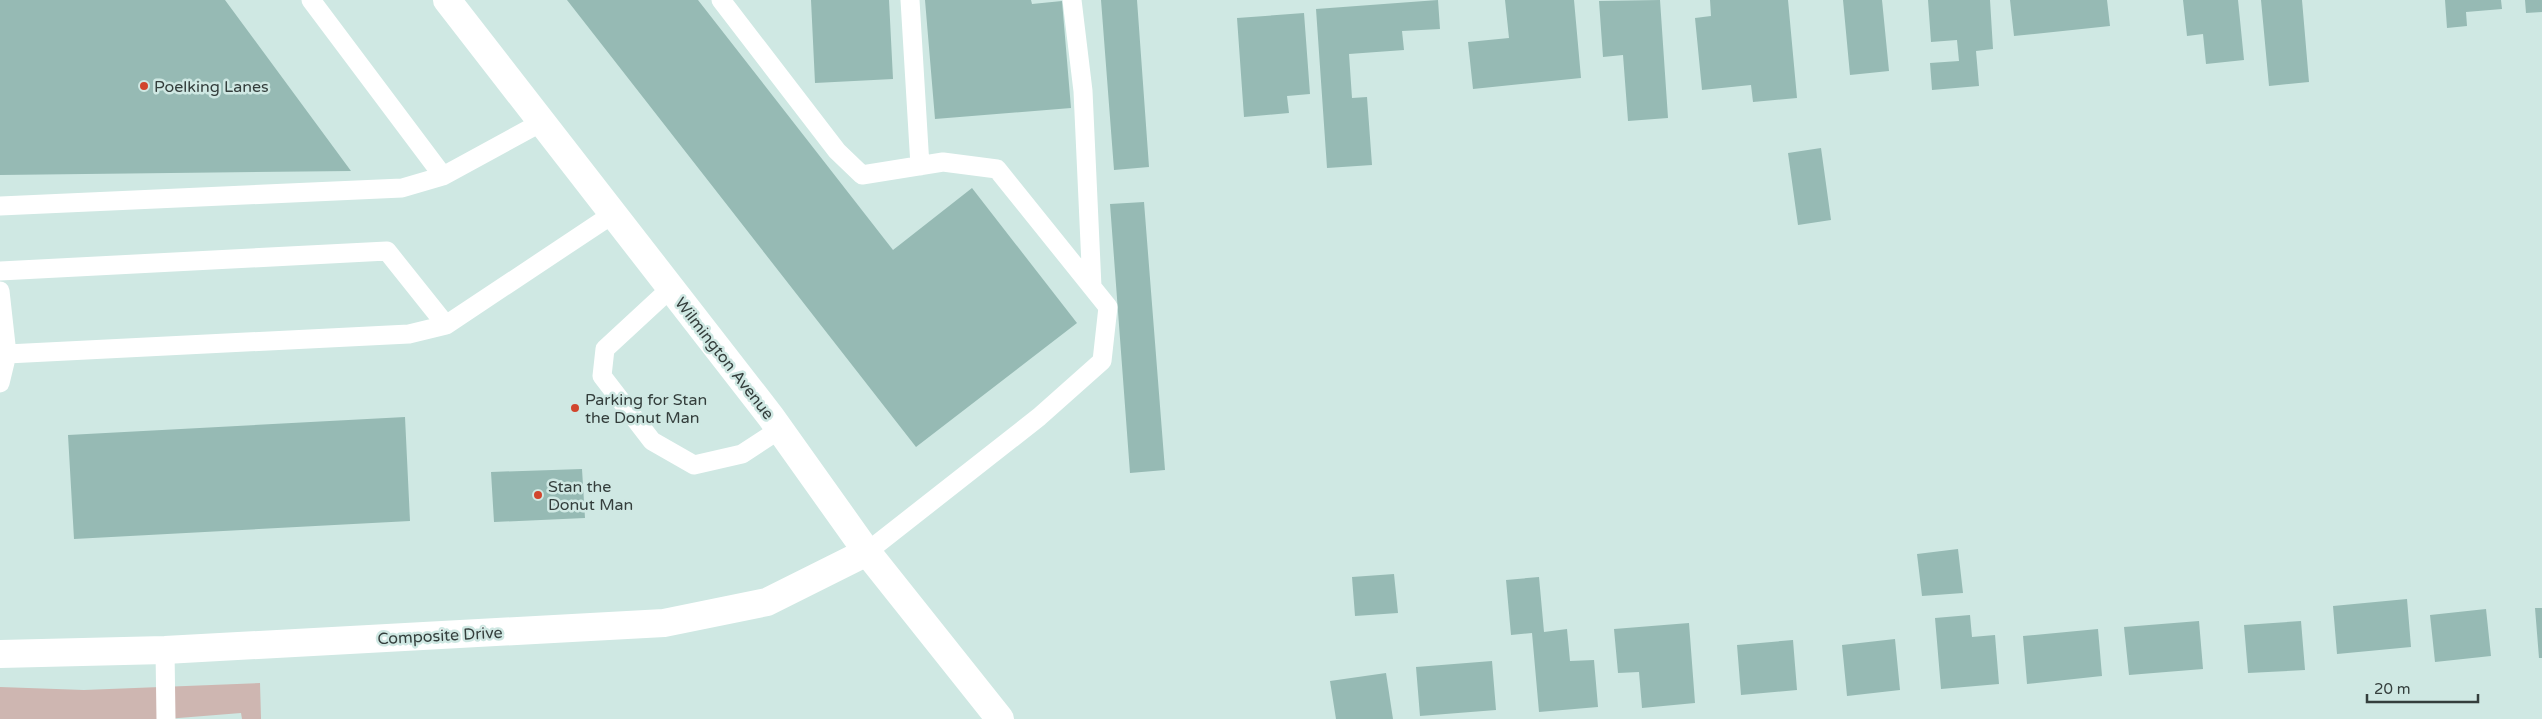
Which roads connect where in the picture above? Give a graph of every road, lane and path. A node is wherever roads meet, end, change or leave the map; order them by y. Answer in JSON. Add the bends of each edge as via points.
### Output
{"nodes":[{"id":1,"x":311,"y":0,"type":"edge"},
{"id":2,"x":447,"y":0,"type":"edge"},
{"id":3,"x":721,"y":0,"type":"edge"},
{"id":4,"x":910,"y":0,"type":"edge"},
{"id":5,"x":1072,"y":0,"type":"edge"},
{"id":6,"x":542,"y":122,"type":"junction"},
{"id":7,"x":920,"y":166,"type":"junction"},
{"id":8,"x":443,"y":176,"type":"junction"},
{"id":9,"x":0,"y":206,"type":"edge"},
{"id":10,"x":613,"y":214,"type":"junction"},
{"id":11,"x":0,"y":271,"type":"edge"},
{"id":12,"x":1092,"y":287,"type":"junction"},
{"id":13,"x":671,"y":288,"type":"junction"},
{"id":14,"x":0,"y":290,"type":"edge"},
{"id":15,"x":446,"y":325,"type":"junction"},
{"id":16,"x":7,"y":354,"type":"junction"},
{"id":17,"x":0,"y":383,"type":"edge"},
{"id":18,"x":780,"y":429,"type":"junction"},
{"id":19,"x":867,"y":552,"type":"junction"},
{"id":20,"x":165,"y":650,"type":"junction"},
{"id":21,"x":0,"y":654,"type":"edge"},
{"id":22,"x":166,"y":719,"type":"edge"},
{"id":23,"x":1000,"y":719,"type":"edge"}],
"edges":[{"from":1,"to":8,"type":"lane"},
{"from":2,"to":6,"type":"main road","name":"Wilmington Avenue"},
{"from":3,"to":7,"type":"lane","via":[[837,151],[862,175]]},
{"from":4,"to":7,"type":"lane"},
{"from":5,"to":12,"type":"lane","via":[[1083,91]]},
{"from":6,"to":8,"type":"lane"},
{"from":6,"to":10,"type":"main road","name":"Wilmington Avenue"},
{"from":7,"to":12,"type":"lane","via":[[943,162],[997,169]]},
{"from":8,"to":9,"type":"lane","via":[[402,188]]},
{"from":10,"to":13,"type":"main road","name":"Wilmington Avenue"},
{"from":10,"to":15,"type":"lane"},
{"from":11,"to":15,"type":"lane","via":[[387,251]]},
{"from":12,"to":19,"type":"lane","via":[[1108,307],[1102,361],[1039,417]]},
{"from":13,"to":18,"type":"main road","name":"Wilmington Avenue"},
{"from":13,"to":18,"type":"lane","via":[[605,349],[602,376],[652,442],[694,465],[742,454]]},
{"from":14,"to":16,"type":"lane"},
{"from":15,"to":16,"type":"lane","via":[[409,334]]},
{"from":16,"to":17,"type":"lane"},
{"from":18,"to":19,"type":"main road","name":"Wilmington Avenue"},
{"from":19,"to":20,"type":"main road","name":"Composite Drive","via":[[767,602],[664,623]]},
{"from":19,"to":23,"type":"main road","name":"Wilmington Avenue"},
{"from":20,"to":21,"type":"main road","name":"Composite Drive"},
{"from":20,"to":22,"type":"lane"}]}
